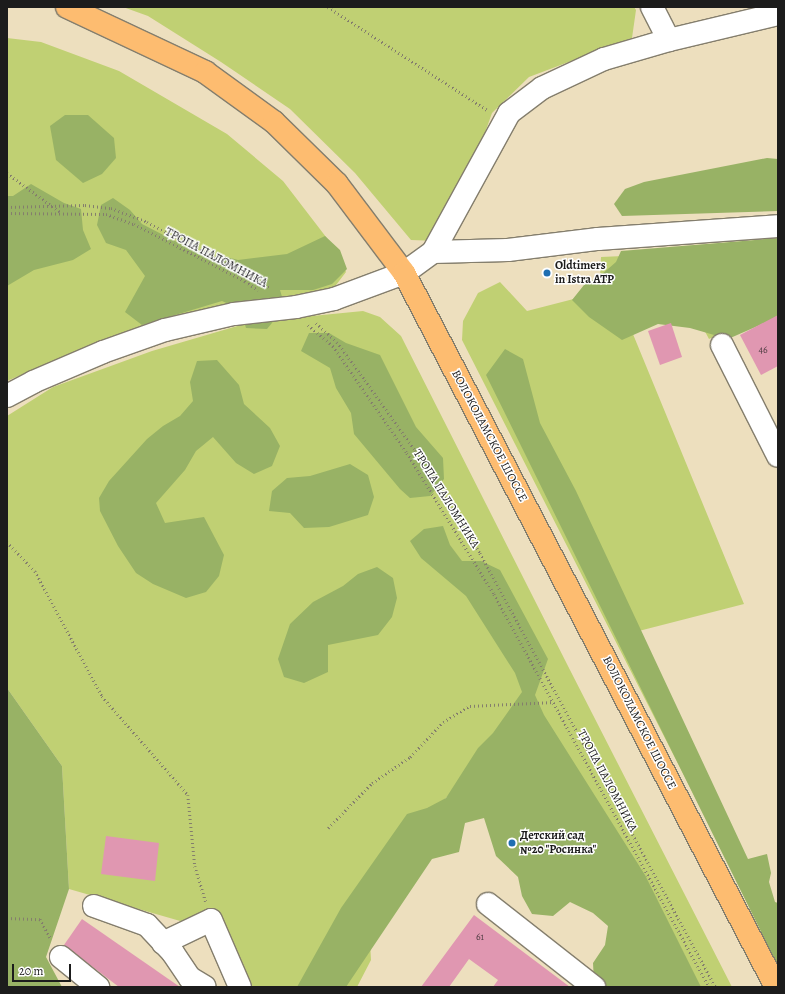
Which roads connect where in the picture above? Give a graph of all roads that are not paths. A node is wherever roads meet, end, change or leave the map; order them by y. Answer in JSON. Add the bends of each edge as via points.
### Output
{"nodes":[{"id":1,"x":67,"y":7,"type":"edge"},
{"id":2,"x":652,"y":7,"type":"edge"},
{"id":3,"x":778,"y":14,"type":"edge"},
{"id":4,"x":669,"y":40,"type":"junction"},
{"id":5,"x":778,"y":226,"type":"edge"},
{"id":6,"x":433,"y":252,"type":"junction"},
{"id":7,"x":404,"y":273,"type":"junction"},
{"id":8,"x":722,"y":345,"type":"dead end"},
{"id":9,"x":7,"y":396,"type":"edge"},
{"id":10,"x":778,"y":456,"type":"edge"},
{"id":11,"x":488,"y":904,"type":"dead end"},
{"id":12,"x":94,"y":906,"type":"dead end"},
{"id":13,"x":163,"y":943,"type":"junction"},
{"id":14,"x":61,"y":957,"type":"road end"},
{"id":15,"x":98,"y":987,"type":"edge"},
{"id":16,"x":205,"y":987,"type":"edge"},
{"id":17,"x":240,"y":987,"type":"edge"},
{"id":18,"x":594,"y":987,"type":"edge"},
{"id":19,"x":776,"y":987,"type":"edge"}],
"edges":[{"from":1,"to":7,"type":"main road","name":"ВОЛОКОЛАМСКОЕ ШОССЕ","via":[[205,72],[274,122],[337,184]]},
{"from":2,"to":4,"type":"street"},
{"from":3,"to":4,"type":"street"},
{"from":4,"to":6,"type":"street","via":[[604,59],[542,88],[510,114]]},
{"from":5,"to":6,"type":"street","via":[[598,239],[508,250]]},
{"from":6,"to":7,"type":"street"},
{"from":7,"to":9,"type":"street","via":[[334,299],[234,314],[134,339],[33,382]]},
{"from":7,"to":19,"type":"main road","name":"ВОЛОКОЛАМСКОЕ ШОССЕ"},
{"from":8,"to":10,"type":"street"},
{"from":11,"to":18,"type":"street"},
{"from":12,"to":13,"type":"street","via":[[147,924]]},
{"from":13,"to":16,"type":"street","via":[[190,978]]},
{"from":13,"to":17,"type":"street","via":[[211,920]]},
{"from":14,"to":15,"type":"street"}]}
